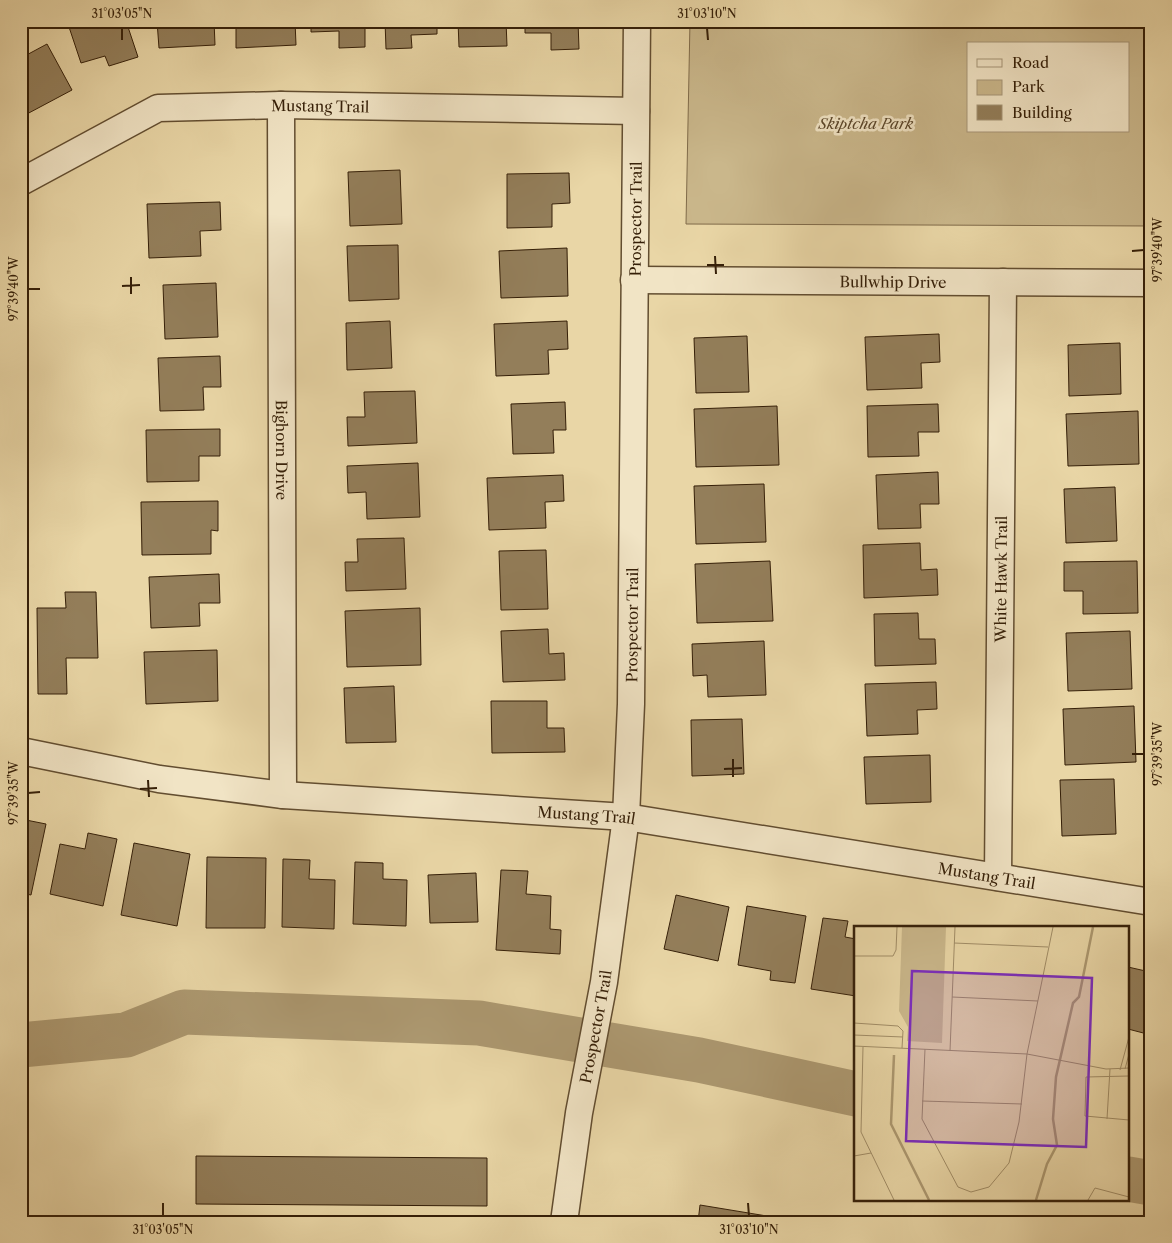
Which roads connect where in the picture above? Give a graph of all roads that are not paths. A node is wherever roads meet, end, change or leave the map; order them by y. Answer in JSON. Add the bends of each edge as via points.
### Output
{"nodes":[{"id":1,"x":637,"y":21,"type":"edge"},
{"id":2,"x":282,"y":105,"type":"junction"},
{"id":3,"x":636,"y":111,"type":"junction"},
{"id":4,"x":21,"y":182,"type":"edge"},
{"id":5,"x":634,"y":280,"type":"junction"},
{"id":6,"x":1003,"y":282,"type":"junction"},
{"id":7,"x":1151,"y":283,"type":"edge"},
{"id":8,"x":21,"y":750,"type":"edge"},
{"id":9,"x":283,"y":795,"type":"junction"},
{"id":10,"x":626,"y":817,"type":"junction"},
{"id":11,"x":998,"y":877,"type":"junction"},
{"id":12,"x":1151,"y":902,"type":"edge"},
{"id":13,"x":564,"y":1222,"type":"edge"}],
"edges":[{"from":1,"to":3,"type":"street","name":"Prospector Trail"},
{"from":2,"to":3,"type":"street","name":"Mustang Trail"},
{"from":2,"to":4,"type":"street","name":"Mustang Trail","via":[[158,108]]},
{"from":2,"to":9,"type":"street","name":"Bighorn Drive"},
{"from":3,"to":5,"type":"street","name":"Prospector Trail"},
{"from":5,"to":6,"type":"street","name":"Bullwhip Drive"},
{"from":5,"to":10,"type":"street","name":"Prospector Trail","via":[[631,704]]},
{"from":6,"to":7,"type":"street","name":"Bullwhip Drive"},
{"from":6,"to":11,"type":"street","name":"White Hawk Trail"},
{"from":8,"to":9,"type":"street","name":"Mustang Trail","via":[[159,779]]},
{"from":9,"to":10,"type":"street","name":"Mustang Trail"},
{"from":10,"to":11,"type":"street","name":"Mustang Trail"},
{"from":10,"to":13,"type":"street","name":"Prospector Trail","via":[[604,982],[579,1113]]},
{"from":11,"to":12,"type":"street","name":"Mustang Trail"}]}
